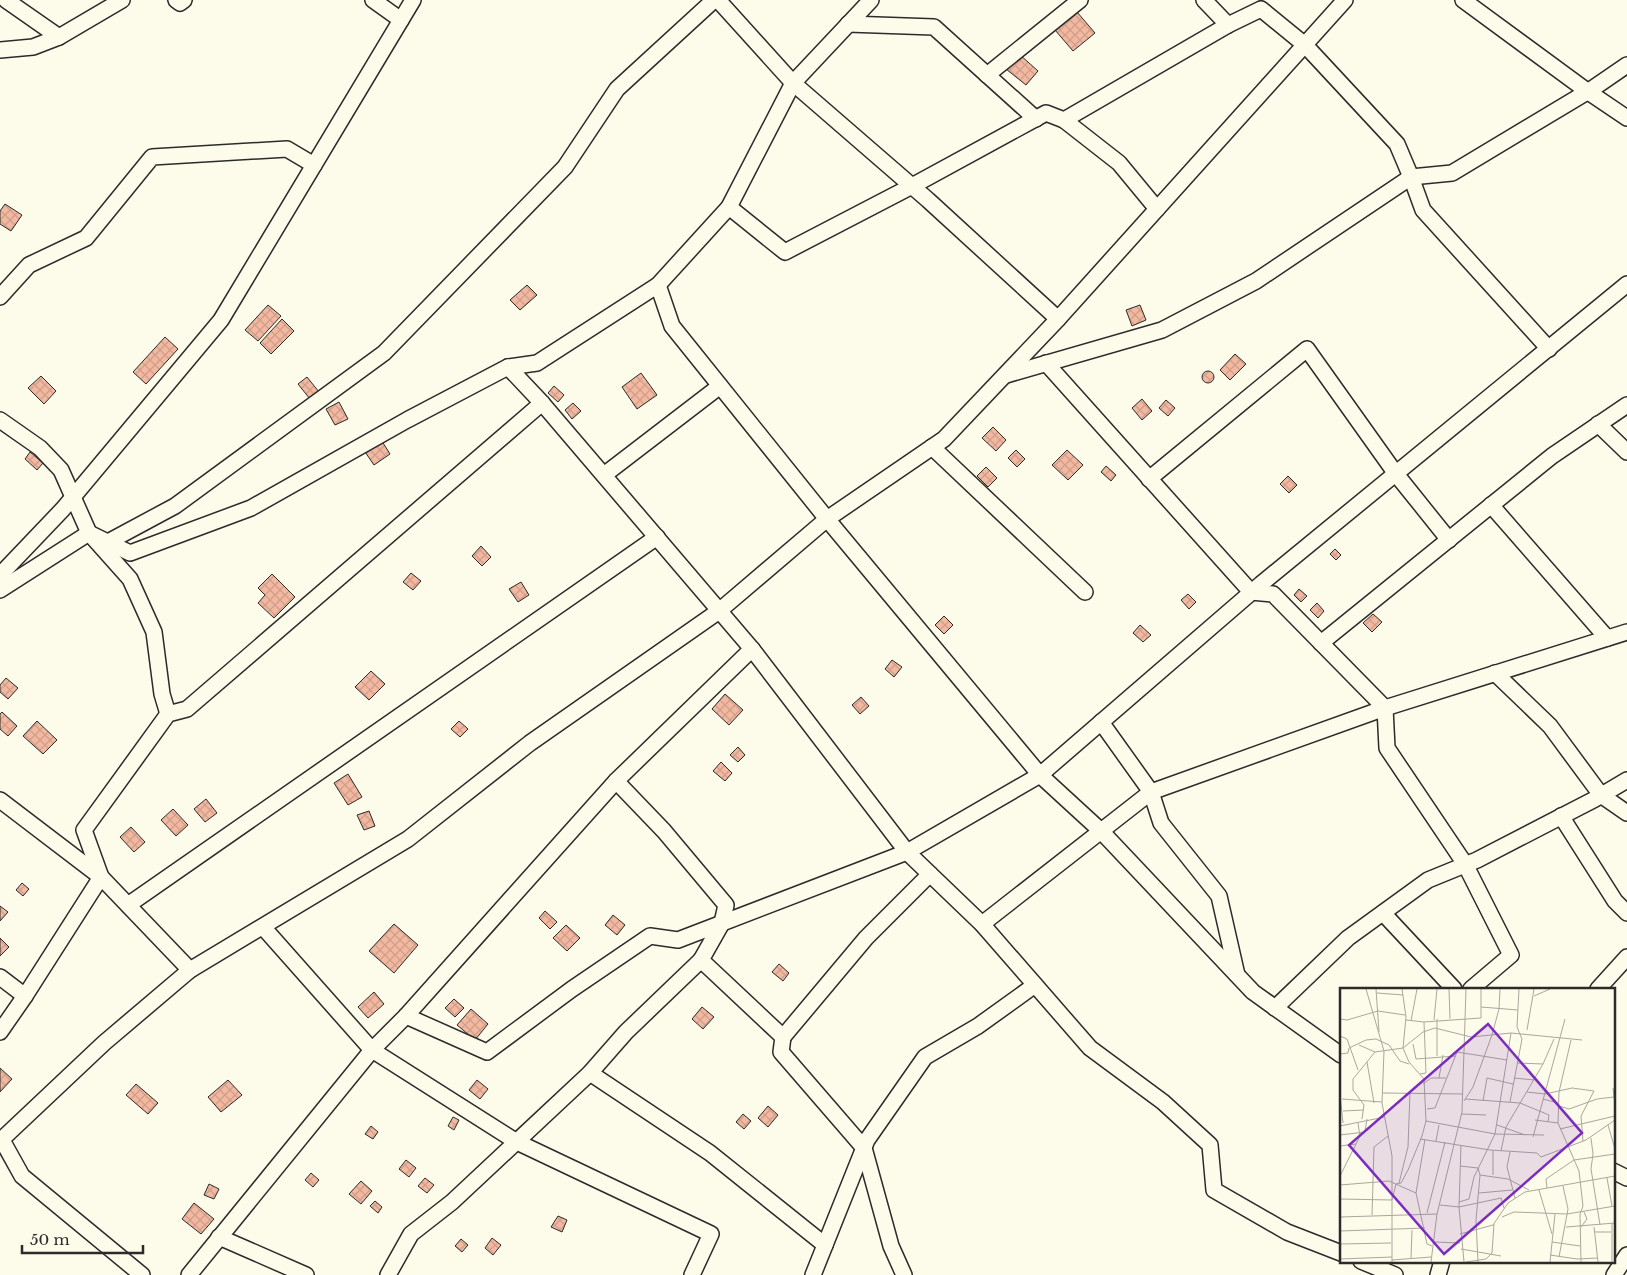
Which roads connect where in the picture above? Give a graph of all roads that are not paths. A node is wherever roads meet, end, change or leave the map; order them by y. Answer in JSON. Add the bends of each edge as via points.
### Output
{"nodes":[{"id":1,"x":6,"y":0,"type":"edge"},
{"id":2,"x":122,"y":0,"type":"edge"},
{"id":3,"x":176,"y":0,"type":"edge"},
{"id":4,"x":184,"y":0,"type":"edge"},
{"id":5,"x":373,"y":0,"type":"edge"},
{"id":6,"x":413,"y":0,"type":"edge"},
{"id":7,"x":714,"y":0,"type":"edge"},
{"id":8,"x":718,"y":0,"type":"edge"},
{"id":9,"x":871,"y":0,"type":"edge"},
{"id":10,"x":1080,"y":0,"type":"edge"},
{"id":11,"x":1204,"y":0,"type":"edge"},
{"id":12,"x":1344,"y":0,"type":"edge"},
{"id":13,"x":1463,"y":0,"type":"edge"},
{"id":14,"x":401,"y":20,"type":"junction"},
{"id":15,"x":848,"y":24,"type":"junction"},
{"id":16,"x":1228,"y":25,"type":"junction"},
{"id":17,"x":59,"y":37,"type":"junction"},
{"id":18,"x":1305,"y":45,"type":"junction"},
{"id":19,"x":0,"y":50,"type":"edge"},
{"id":20,"x":1627,"y":66,"type":"edge"},
{"id":21,"x":987,"y":75,"type":"junction"},
{"id":22,"x":793,"y":83,"type":"junction"},
{"id":23,"x":1587,"y":92,"type":"junction"},
{"id":24,"x":1627,"y":118,"type":"edge"},
{"id":25,"x":1036,"y":119,"type":"junction"},
{"id":26,"x":1064,"y":120,"type":"junction"},
{"id":27,"x":314,"y":165,"type":"junction"},
{"id":28,"x":1411,"y":177,"type":"junction"},
{"id":29,"x":912,"y":186,"type":"junction"},
{"id":30,"x":729,"y":207,"type":"junction"},
{"id":31,"x":1157,"y":210,"type":"junction"},
{"id":32,"x":1627,"y":284,"type":"edge"},
{"id":33,"x":658,"y":285,"type":"junction"},
{"id":34,"x":0,"y":297,"type":"edge"},
{"id":35,"x":1058,"y":319,"type":"junction"},
{"id":36,"x":1549,"y":349,"type":"junction"},
{"id":37,"x":1046,"y":363,"type":"junction"},
{"id":38,"x":508,"y":367,"type":"junction"},
{"id":39,"x":1005,"y":375,"type":"junction"},
{"id":40,"x":720,"y":386,"type":"junction"},
{"id":41,"x":542,"y":403,"type":"junction"},
{"id":42,"x":1627,"y":405,"type":"edge"},
{"id":43,"x":0,"y":420,"type":"edge"},
{"id":44,"x":1598,"y":424,"type":"junction"},
{"id":45,"x":932,"y":447,"type":"junction"},
{"id":46,"x":1627,"y":452,"type":"edge"},
{"id":47,"x":1396,"y":474,"type":"junction"},
{"id":48,"x":604,"y":475,"type":"junction"},
{"id":49,"x":1149,"y":479,"type":"junction"},
{"id":50,"x":73,"y":497,"type":"junction"},
{"id":51,"x":1491,"y":505,"type":"junction"},
{"id":52,"x":827,"y":519,"type":"junction"},
{"id":53,"x":89,"y":533,"type":"junction"},
{"id":54,"x":658,"y":537,"type":"junction"},
{"id":55,"x":1449,"y":540,"type":"junction"},
{"id":56,"x":108,"y":542,"type":"junction"},
{"id":57,"x":0,"y":575,"type":"edge"},
{"id":58,"x":0,"y":590,"type":"edge"},
{"id":59,"x":1084,"y":592,"type":"dead end"},
{"id":60,"x":1252,"y":592,"type":"junction"},
{"id":61,"x":719,"y":611,"type":"junction"},
{"id":62,"x":1627,"y":632,"type":"edge"},
{"id":63,"x":1607,"y":638,"type":"junction"},
{"id":64,"x":1321,"y":643,"type":"junction"},
{"id":65,"x":752,"y":649,"type":"junction"},
{"id":66,"x":1495,"y":673,"type":"junction"},
{"id":67,"x":1385,"y":708,"type":"junction"},
{"id":68,"x":168,"y":714,"type":"junction"},
{"id":69,"x":1101,"y":722,"type":"junction"},
{"id":70,"x":1040,"y":775,"type":"junction"},
{"id":71,"x":1627,"y":780,"type":"edge"},
{"id":72,"x":616,"y":781,"type":"junction"},
{"id":73,"x":1151,"y":792,"type":"junction"},
{"id":74,"x":1601,"y":795,"type":"junction"},
{"id":75,"x":0,"y":800,"type":"edge"},
{"id":76,"x":1627,"y":813,"type":"edge"},
{"id":77,"x":1561,"y":816,"type":"junction"},
{"id":78,"x":1102,"y":832,"type":"junction"},
{"id":79,"x":908,"y":852,"type":"junction"},
{"id":80,"x":1465,"y":864,"type":"junction"},
{"id":81,"x":930,"y":874,"type":"junction"},
{"id":82,"x":101,"y":877,"type":"junction"},
{"id":83,"x":128,"y":905,"type":"junction"},
{"id":84,"x":1383,"y":913,"type":"junction"},
{"id":85,"x":1627,"y":913,"type":"edge"},
{"id":86,"x":722,"y":923,"type":"junction"},
{"id":87,"x":982,"y":924,"type":"junction"},
{"id":88,"x":262,"y":926,"type":"junction"},
{"id":89,"x":1627,"y":957,"type":"edge"},
{"id":90,"x":701,"y":960,"type":"junction"},
{"id":91,"x":190,"y":970,"type":"junction"},
{"id":92,"x":1238,"y":976,"type":"junction"},
{"id":93,"x":0,"y":977,"type":"edge"},
{"id":94,"x":1035,"y":985,"type":"junction"},
{"id":95,"x":1453,"y":988,"type":"edge"},
{"id":96,"x":1472,"y":988,"type":"edge"},
{"id":97,"x":1599,"y":988,"type":"edge"},
{"id":98,"x":25,"y":996,"type":"junction"},
{"id":99,"x":1275,"y":1008,"type":"junction"},
{"id":100,"x":406,"y":1016,"type":"junction"},
{"id":101,"x":0,"y":1032,"type":"edge"},
{"id":102,"x":783,"y":1037,"type":"junction"},
{"id":103,"x":372,"y":1050,"type":"junction"},
{"id":104,"x":1340,"y":1054,"type":"edge"},
{"id":105,"x":590,"y":1073,"type":"junction"},
{"id":106,"x":1,"y":1140,"type":"edge"},
{"id":107,"x":516,"y":1142,"type":"junction"},
{"id":108,"x":864,"y":1148,"type":"junction"},
{"id":109,"x":1614,"y":1172,"type":"edge"},
{"id":110,"x":1627,"y":1178,"type":"edge"},
{"id":111,"x":220,"y":1237,"type":"junction"},
{"id":112,"x":825,"y":1245,"type":"junction"},
{"id":113,"x":1340,"y":1253,"type":"edge"},
{"id":114,"x":1627,"y":1254,"type":"edge"},
{"id":115,"x":1362,"y":1262,"type":"edge"},
{"id":116,"x":1442,"y":1262,"type":"edge"},
{"id":117,"x":142,"y":1275,"type":"edge"},
{"id":118,"x":189,"y":1275,"type":"edge"},
{"id":119,"x":306,"y":1275,"type":"edge"},
{"id":120,"x":388,"y":1275,"type":"edge"},
{"id":121,"x":692,"y":1275,"type":"edge"},
{"id":122,"x":813,"y":1275,"type":"edge"},
{"id":123,"x":904,"y":1275,"type":"edge"},
{"id":124,"x":1395,"y":1275,"type":"edge"},
{"id":125,"x":1438,"y":1275,"type":"edge"},
{"id":126,"x":1614,"y":1275,"type":"edge"}],
"edges":[{"from":1,"to":17,"type":"street"},
{"from":2,"to":17,"type":"street"},
{"from":3,"to":4,"type":"street","via":[[180,4]]},
{"from":5,"to":14,"type":"street"},
{"from":6,"to":14,"type":"street"},
{"from":7,"to":56,"type":"street","via":[[616,89],[565,167],[384,353],[175,506]]},
{"from":8,"to":22,"type":"street"},
{"from":9,"to":15,"type":"street"},
{"from":10,"to":21,"type":"street"},
{"from":11,"to":16,"type":"street"},
{"from":12,"to":18,"type":"street"},
{"from":13,"to":23,"type":"street"},
{"from":14,"to":27,"type":"street"},
{"from":15,"to":21,"type":"street","via":[[934,27]]},
{"from":15,"to":22,"type":"street"},
{"from":16,"to":18,"type":"street","via":[[1261,9]]},
{"from":16,"to":26,"type":"street"},
{"from":17,"to":19,"type":"street","via":[[33,47]]},
{"from":18,"to":28,"type":"street","via":[[1397,144]]},
{"from":18,"to":31,"type":"street"},
{"from":20,"to":23,"type":"street"},
{"from":21,"to":25,"type":"street"},
{"from":22,"to":29,"type":"street"},
{"from":22,"to":30,"type":"street"},
{"from":23,"to":24,"type":"street"},
{"from":23,"to":28,"type":"street","via":[[1452,173]]},
{"from":25,"to":26,"type":"street","via":[[1046,113]]},
{"from":25,"to":29,"type":"street"},
{"from":26,"to":31,"type":"street","via":[[1119,162]]},
{"from":27,"to":34,"type":"street","via":[[287,149],[152,157],[86,238],[28,265]]},
{"from":27,"to":50,"type":"street","via":[[221,320]]},
{"from":28,"to":36,"type":"street","via":[[1423,210]]},
{"from":28,"to":37,"type":"street","via":[[1256,281],[1162,330]]},
{"from":29,"to":30,"type":"street","via":[[785,252]]},
{"from":29,"to":35,"type":"street"},
{"from":30,"to":33,"type":"street"},
{"from":31,"to":35,"type":"street"},
{"from":32,"to":36,"type":"street"},
{"from":33,"to":38,"type":"street","via":[[537,362]]},
{"from":33,"to":40,"type":"street","via":[[672,326]]},
{"from":35,"to":39,"type":"street"},
{"from":36,"to":47,"type":"street"},
{"from":37,"to":39,"type":"street"},
{"from":37,"to":49,"type":"street"},
{"from":38,"to":41,"type":"street"},
{"from":38,"to":56,"type":"street","via":[[406,420],[251,508],[130,552]]},
{"from":39,"to":45,"type":"street","via":[[944,439]]},
{"from":40,"to":48,"type":"street"},
{"from":40,"to":52,"type":"street"},
{"from":41,"to":48,"type":"street"},
{"from":41,"to":68,"type":"street","via":[[187,709]]},
{"from":42,"to":44,"type":"street"},
{"from":43,"to":50,"type":"street","via":[[51,459],[61,470]]},
{"from":44,"to":46,"type":"street"},
{"from":44,"to":51,"type":"street"},
{"from":45,"to":52,"type":"street"},
{"from":45,"to":59,"type":"street"},
{"from":47,"to":49,"type":"street","via":[[1308,348]]},
{"from":47,"to":55,"type":"street"},
{"from":47,"to":60,"type":"street"},
{"from":48,"to":54,"type":"street"},
{"from":49,"to":60,"type":"street"},
{"from":50,"to":53,"type":"street"},
{"from":50,"to":57,"type":"street"},
{"from":51,"to":55,"type":"street"},
{"from":51,"to":63,"type":"street"},
{"from":52,"to":61,"type":"street"},
{"from":52,"to":70,"type":"street"},
{"from":53,"to":56,"type":"street"},
{"from":53,"to":58,"type":"street"},
{"from":53,"to":68,"type":"street","via":[[130,579],[154,632],[162,694]]},
{"from":54,"to":61,"type":"street"},
{"from":54,"to":83,"type":"street"},
{"from":55,"to":64,"type":"street"},
{"from":60,"to":64,"type":"street","via":[[1273,594]]},
{"from":60,"to":69,"type":"street"},
{"from":61,"to":65,"type":"street"},
{"from":61,"to":88,"type":"street","via":[[530,743],[408,839]]},
{"from":62,"to":63,"type":"street"},
{"from":63,"to":66,"type":"street"},
{"from":64,"to":67,"type":"street"},
{"from":65,"to":72,"type":"street"},
{"from":65,"to":79,"type":"street"},
{"from":66,"to":67,"type":"street"},
{"from":66,"to":74,"type":"street","via":[[1550,726]]},
{"from":67,"to":73,"type":"street"},
{"from":67,"to":80,"type":"street","via":[[1387,748]]},
{"from":68,"to":82,"type":"street","via":[[84,830]]},
{"from":69,"to":70,"type":"street"},
{"from":69,"to":73,"type":"street"},
{"from":70,"to":78,"type":"street"},
{"from":70,"to":79,"type":"street"},
{"from":71,"to":74,"type":"street"},
{"from":72,"to":86,"type":"street","via":[[726,906]]},
{"from":72,"to":100,"type":"street"},
{"from":73,"to":78,"type":"street"},
{"from":73,"to":92,"type":"street","via":[[1161,824],[1219,896]]},
{"from":74,"to":76,"type":"street"},
{"from":74,"to":77,"type":"street"},
{"from":75,"to":82,"type":"street"},
{"from":77,"to":80,"type":"street"},
{"from":77,"to":85,"type":"street"},
{"from":78,"to":87,"type":"street"},
{"from":78,"to":92,"type":"street"},
{"from":79,"to":81,"type":"street"},
{"from":79,"to":86,"type":"street"},
{"from":80,"to":84,"type":"street","via":[[1428,880]]},
{"from":80,"to":96,"type":"street","via":[[1511,955]]},
{"from":81,"to":87,"type":"street"},
{"from":81,"to":102,"type":"street","via":[[866,938]]},
{"from":82,"to":83,"type":"street"},
{"from":82,"to":98,"type":"street"},
{"from":83,"to":91,"type":"street"},
{"from":84,"to":95,"type":"street"},
{"from":84,"to":99,"type":"street","via":[[1348,938]]},
{"from":86,"to":90,"type":"street"},
{"from":86,"to":100,"type":"street","via":[[678,940],[650,936],[487,1052]]},
{"from":87,"to":94,"type":"street"},
{"from":88,"to":91,"type":"street"},
{"from":88,"to":103,"type":"street"},
{"from":89,"to":97,"type":"street"},
{"from":90,"to":102,"type":"street"},
{"from":90,"to":105,"type":"street","via":[[626,1032]]},
{"from":91,"to":106,"type":"street","via":[[104,1043]]},
{"from":92,"to":99,"type":"street"},
{"from":93,"to":98,"type":"street"},
{"from":94,"to":108,"type":"street","via":[[978,1026],[925,1057]]},
{"from":94,"to":113,"type":"street","via":[[1090,1048],[1163,1102],[1210,1145],[1214,1190],[1287,1232]]},
{"from":98,"to":101,"type":"street"},
{"from":99,"to":104,"type":"street"},
{"from":100,"to":103,"type":"street"},
{"from":102,"to":108,"type":"street","via":[[781,1052]]},
{"from":103,"to":107,"type":"street"},
{"from":103,"to":111,"type":"street"},
{"from":105,"to":107,"type":"street"},
{"from":105,"to":112,"type":"street","via":[[710,1153]]},
{"from":106,"to":117,"type":"street","via":[[22,1176]]},
{"from":107,"to":120,"type":"street","via":[[452,1202],[411,1234]]},
{"from":107,"to":121,"type":"street","via":[[711,1234]]},
{"from":108,"to":112,"type":"street"},
{"from":108,"to":123,"type":"street","via":[[891,1246]]},
{"from":109,"to":110,"type":"street"},
{"from":111,"to":118,"type":"street"},
{"from":111,"to":119,"type":"street"},
{"from":112,"to":122,"type":"street"},
{"from":114,"to":126,"type":"street"},
{"from":115,"to":124,"type":"street"},
{"from":116,"to":125,"type":"street"}]}
